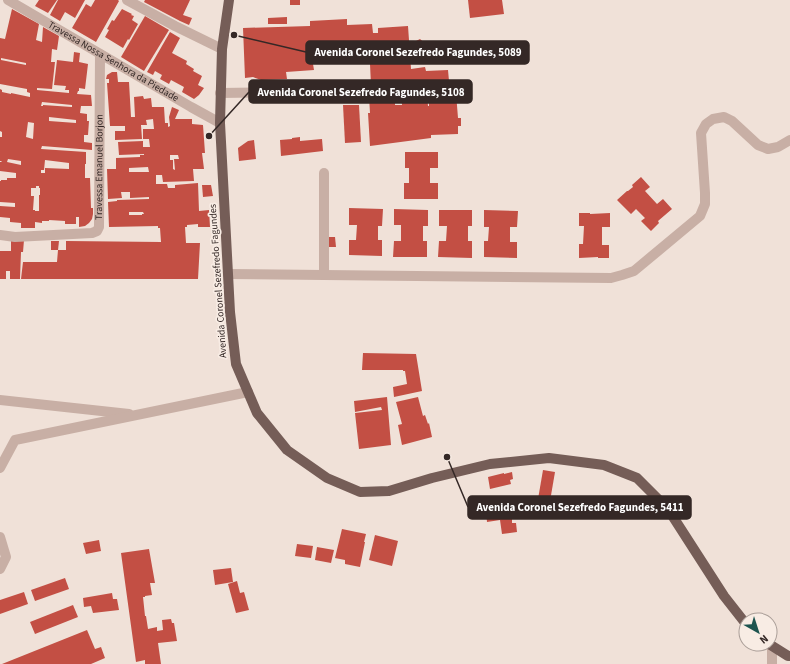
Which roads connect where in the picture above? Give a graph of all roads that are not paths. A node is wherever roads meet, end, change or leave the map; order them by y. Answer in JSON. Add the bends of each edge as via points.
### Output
{"nodes":[{"id":1,"x":8,"y":0,"type":"edge"},
{"id":2,"x":127,"y":0,"type":"edge"},
{"id":3,"x":229,"y":0,"type":"edge"},
{"id":4,"x":222,"y":49,"type":"junction"},
{"id":5,"x":100,"y":54,"type":"junction"},
{"id":6,"x":439,"y":87,"type":"dead end"},
{"id":7,"x":220,"y":93,"type":"junction"},
{"id":8,"x":220,"y":123,"type":"junction"},
{"id":9,"x":790,"y":140,"type":"edge"},
{"id":10,"x":324,"y":173,"type":"dead end"},
{"id":11,"x":0,"y":235,"type":"edge"},
{"id":12,"x":228,"y":274,"type":"junction"},
{"id":13,"x":324,"y":275,"type":"junction"},
{"id":14,"x":248,"y":392,"type":"junction"},
{"id":15,"x":0,"y":400,"type":"edge"},
{"id":16,"x":139,"y":415,"type":"junction"},
{"id":17,"x":0,"y":468,"type":"edge"},
{"id":18,"x":0,"y":537,"type":"edge"},
{"id":19,"x":0,"y":569,"type":"edge"},
{"id":20,"x":738,"y":614,"type":"edge"},
{"id":21,"x":778,"y":651,"type":"edge"},
{"id":22,"x":771,"y":652,"type":"edge"},
{"id":23,"x":789,"y":659,"type":"edge"},
{"id":24,"x":772,"y":664,"type":"edge"}],
"edges":[{"from":1,"to":5,"type":"street","name":"Travessa Nossa Senhora da Piedade"},
{"from":2,"to":4,"type":"street"},
{"from":3,"to":4,"type":"main road","name":"Avenida Coronel Sezefredo Fagundes"},
{"from":4,"to":7,"type":"main road","name":"Avenida Coronel Sezefredo Fagundes"},
{"from":5,"to":8,"type":"street","name":"Travessa Nossa Senhora da Piedade"},
{"from":5,"to":11,"type":"street","name":"Travessa Emanuel Borjon","via":[[100,227],[92,233],[15,237]]},
{"from":6,"to":7,"type":"street","via":[[369,91]]},
{"from":7,"to":8,"type":"main road","name":"Avenida Coronel Sezefredo Fagundes"},
{"from":8,"to":12,"type":"main road","name":"Avenida Coronel Sezefredo Fagundes"},
{"from":9,"to":13,"type":"street","via":[[768,149],[758,145],[724,117],[713,118],[701,133],[705,204],[700,216],[634,271],[622,275],[611,278]]},
{"from":10,"to":13,"type":"street"},
{"from":12,"to":13,"type":"street"},
{"from":12,"to":14,"type":"main road","name":"Avenida Coronel Sezefredo Fagundes","via":[[236,364]]},
{"from":14,"to":16,"type":"street"},
{"from":14,"to":20,"type":"main road","name":"Avenida Coronel Sezefredo Fagundes","via":[[257,413],[287,450],[327,478],[360,492],[389,491],[490,464],[549,458],[604,466],[637,478],[668,509]]},
{"from":15,"to":16,"type":"street"},
{"from":16,"to":17,"type":"street","via":[[15,440]]},
{"from":18,"to":19,"type":"street","via":[[6,557]]},
{"from":21,"to":23,"type":"main road"},
{"from":22,"to":24,"type":"street"}]}
